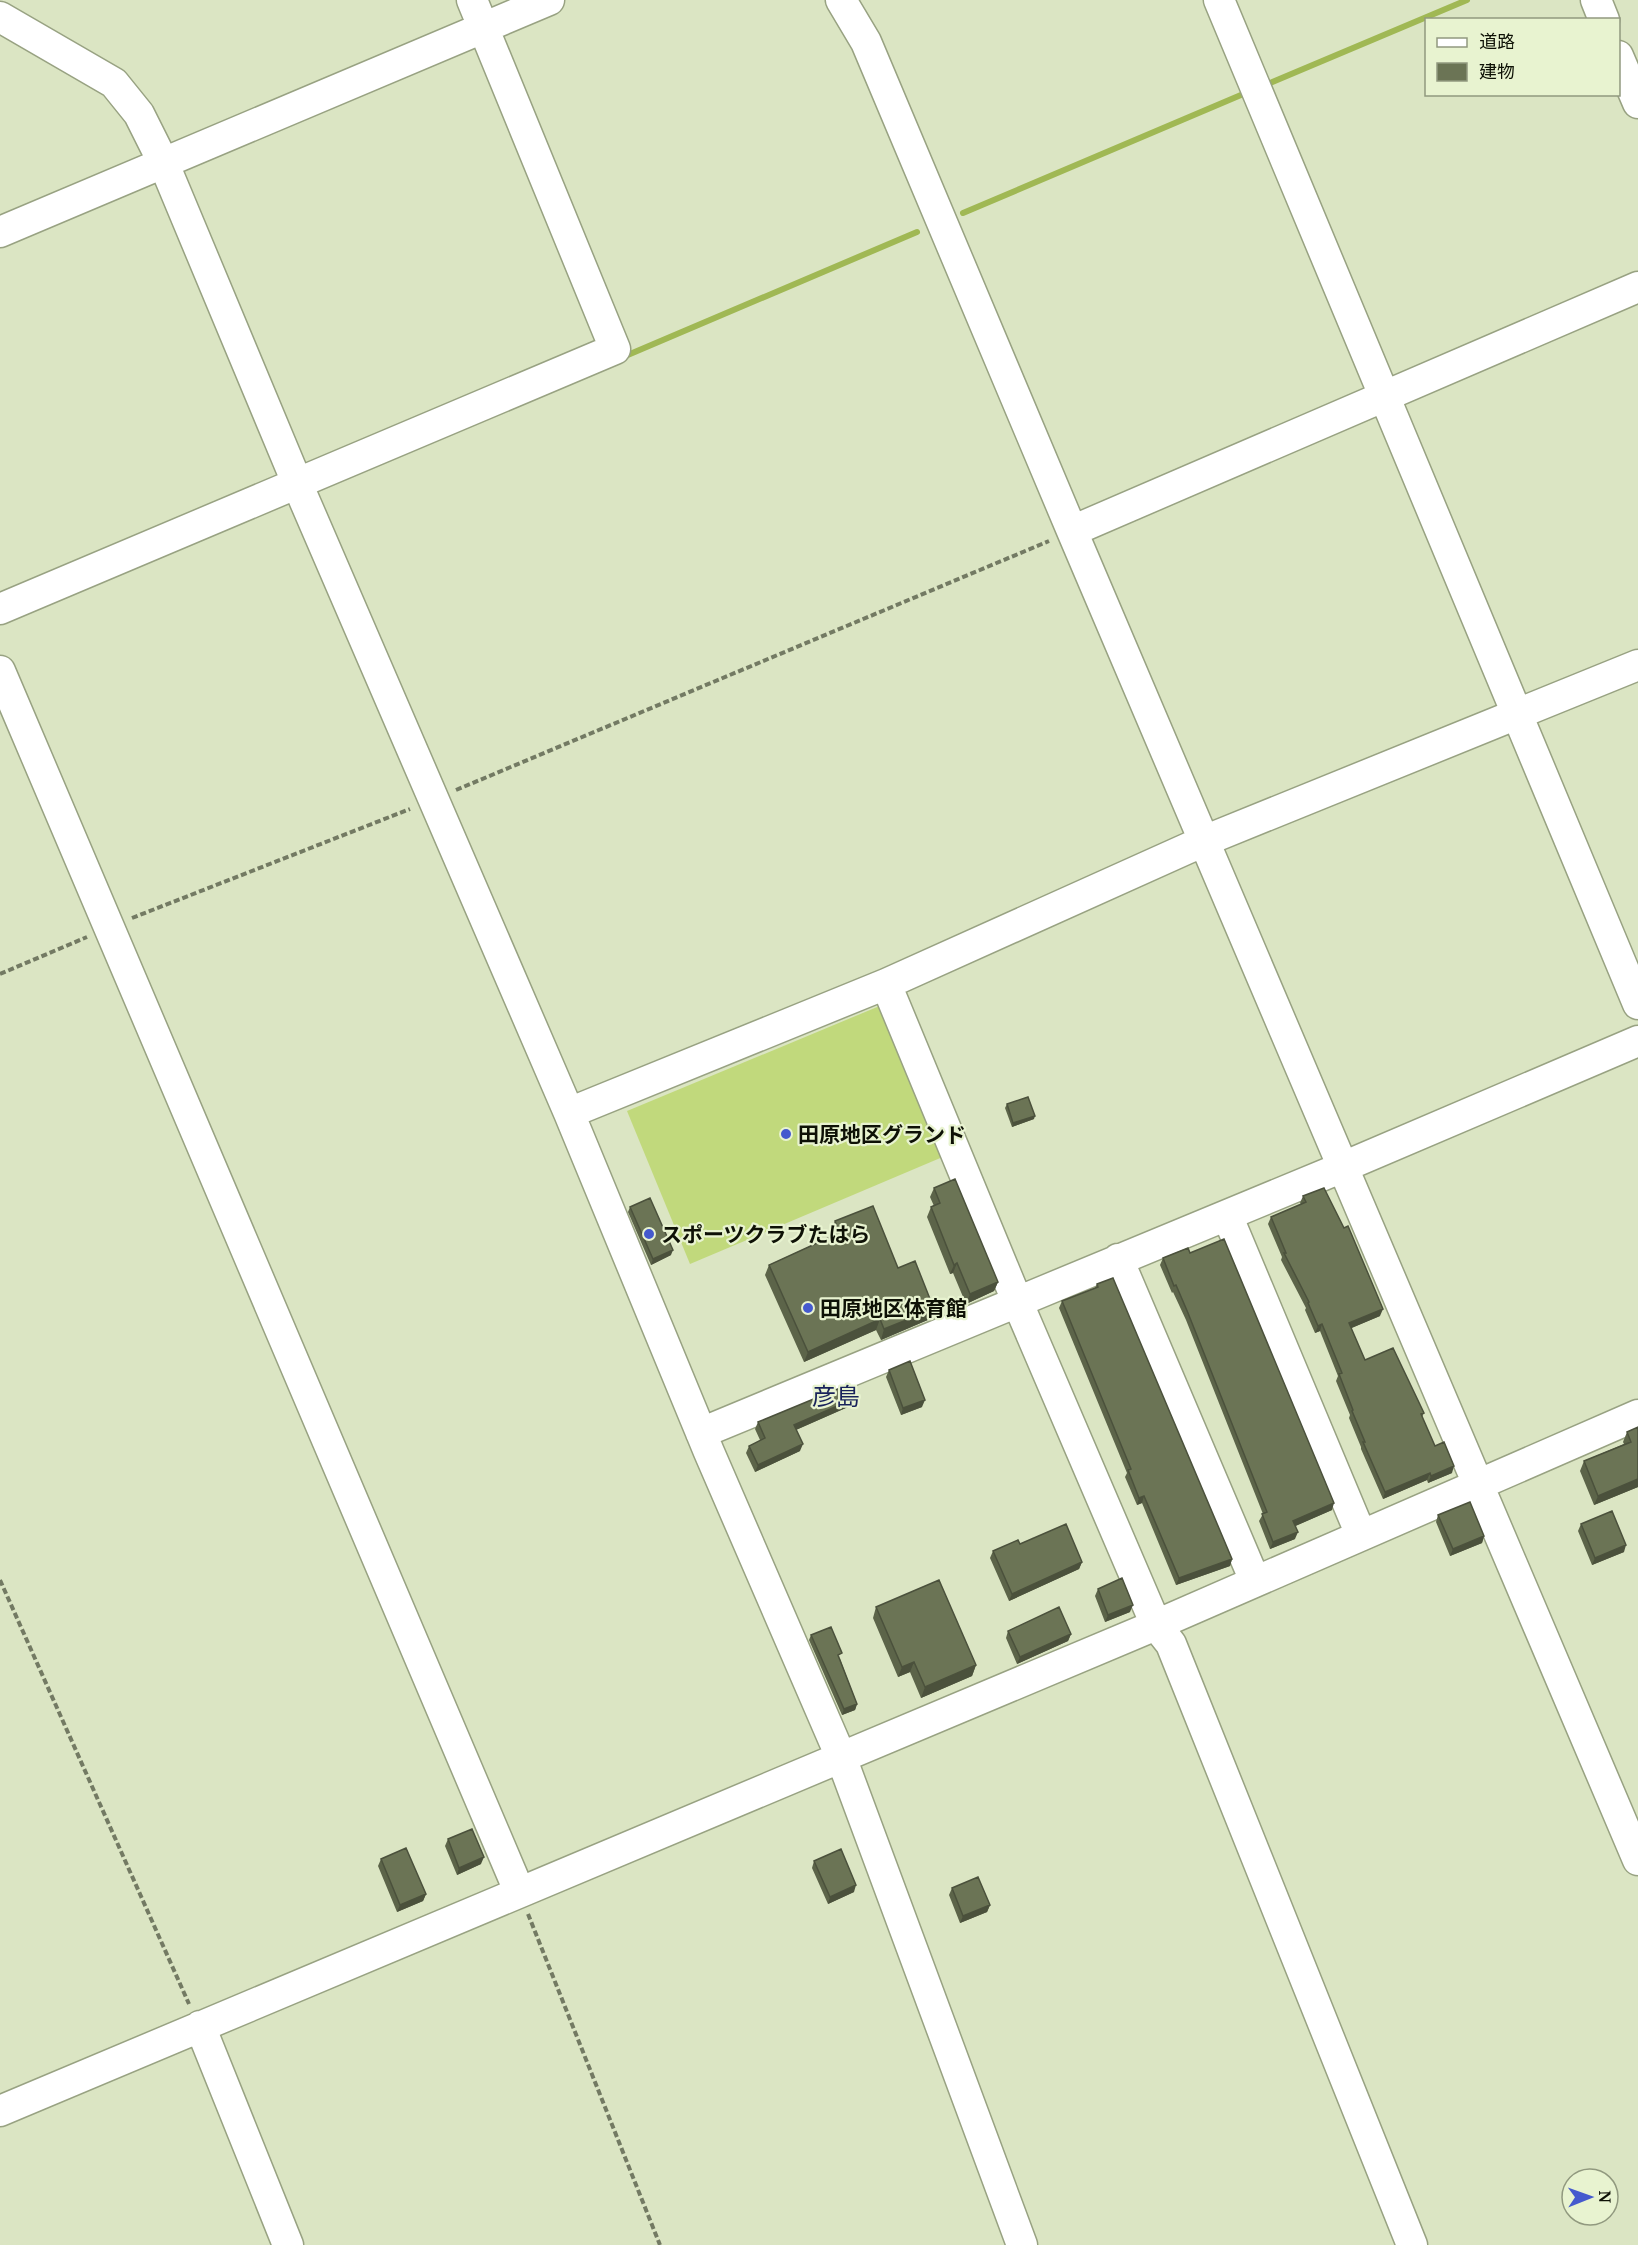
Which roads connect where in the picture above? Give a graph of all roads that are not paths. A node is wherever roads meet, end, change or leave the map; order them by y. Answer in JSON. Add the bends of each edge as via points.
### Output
{"nodes":[{"id":1,"x":472,"y":0,"type":"edge"},
{"id":2,"x":549,"y":0,"type":"edge"},
{"id":3,"x":841,"y":0,"type":"edge"},
{"id":4,"x":1219,"y":0,"type":"edge"},
{"id":5,"x":1596,"y":0,"type":"edge"},
{"id":6,"x":0,"y":17,"type":"edge"},
{"id":7,"x":1603,"y":18,"type":"edge"},
{"id":8,"x":484,"y":28,"type":"junction"},
{"id":9,"x":1620,"y":61,"type":"edge"},
{"id":10,"x":1638,"y":103,"type":"edge"},
{"id":11,"x":164,"y":164,"type":"junction"},
{"id":12,"x":0,"y":232,"type":"edge"},
{"id":13,"x":1638,"y":287,"type":"edge"},
{"id":14,"x":1384,"y":398,"type":"junction"},
{"id":15,"x":300,"y":490,"type":"junction"},
{"id":16,"x":1072,"y":531,"type":"junction"},
{"id":17,"x":0,"y":609,"type":"edge"},
{"id":18,"x":1638,"y":665,"type":"edge"},
{"id":19,"x":0,"y":671,"type":"edge"},
{"id":20,"x":1518,"y":715,"type":"junction"},
{"id":21,"x":1204,"y":841,"type":"junction"},
{"id":22,"x":886,"y":984,"type":"junction"},
{"id":23,"x":1638,"y":1004,"type":"edge"},
{"id":24,"x":1638,"y":1041,"type":"edge"},
{"id":25,"x":569,"y":1113,"type":"junction"},
{"id":26,"x":1343,"y":1167,"type":"junction"},
{"id":27,"x":1227,"y":1215,"type":"junction"},
{"id":28,"x":1118,"y":1259,"type":"junction"},
{"id":29,"x":1017,"y":1301,"type":"junction"},
{"id":30,"x":1638,"y":1415,"type":"edge"},
{"id":31,"x":701,"y":1433,"type":"junction"},
{"id":32,"x":1478,"y":1484,"type":"junction"},
{"id":33,"x":1361,"y":1535,"type":"junction"},
{"id":34,"x":1255,"y":1581,"type":"junction"},
{"id":35,"x":1155,"y":1625,"type":"junction"},
{"id":36,"x":841,"y":1757,"type":"junction"},
{"id":37,"x":1638,"y":1860,"type":"edge"},
{"id":38,"x":519,"y":1891,"type":"junction"},
{"id":39,"x":200,"y":2026,"type":"junction"},
{"id":40,"x":0,"y":2111,"type":"edge"},
{"id":41,"x":288,"y":2245,"type":"edge"},
{"id":42,"x":1022,"y":2245,"type":"edge"},
{"id":43,"x":1412,"y":2245,"type":"edge"}],
"edges":[{"from":1,"to":8,"type":"street"},
{"from":2,"to":8,"type":"street"},
{"from":3,"to":16,"type":"street","via":[[866,42]]},
{"from":4,"to":14,"type":"street"},
{"from":5,"to":7,"type":"street"},
{"from":6,"to":11,"type":"street","via":[[114,84],[139,114]]},
{"from":8,"to":11,"type":"street"},
{"from":8,"to":15,"type":"street","via":[[615,350]]},
{"from":9,"to":10,"type":"street"},
{"from":11,"to":12,"type":"street"},
{"from":11,"to":15,"type":"street"},
{"from":13,"to":14,"type":"street"},
{"from":14,"to":16,"type":"street"},
{"from":14,"to":20,"type":"street"},
{"from":15,"to":17,"type":"street"},
{"from":15,"to":25,"type":"street"},
{"from":16,"to":21,"type":"street"},
{"from":18,"to":20,"type":"street"},
{"from":19,"to":38,"type":"street"},
{"from":20,"to":21,"type":"street"},
{"from":20,"to":23,"type":"street"},
{"from":21,"to":22,"type":"street"},
{"from":21,"to":26,"type":"street"},
{"from":22,"to":25,"type":"street"},
{"from":22,"to":29,"type":"street"},
{"from":24,"to":26,"type":"street"},
{"from":25,"to":31,"type":"street"},
{"from":26,"to":27,"type":"street"},
{"from":26,"to":32,"type":"street"},
{"from":27,"to":28,"type":"street"},
{"from":27,"to":33,"type":"street"},
{"from":28,"to":29,"type":"street"},
{"from":28,"to":34,"type":"street"},
{"from":29,"to":31,"type":"street"},
{"from":29,"to":35,"type":"street"},
{"from":30,"to":32,"type":"street"},
{"from":31,"to":36,"type":"street"},
{"from":32,"to":33,"type":"street"},
{"from":32,"to":37,"type":"street"},
{"from":33,"to":34,"type":"street"},
{"from":34,"to":35,"type":"street"},
{"from":35,"to":36,"type":"street"},
{"from":35,"to":43,"type":"street","via":[[1171,1644]]},
{"from":36,"to":38,"type":"street"},
{"from":36,"to":42,"type":"street"},
{"from":38,"to":39,"type":"street"},
{"from":39,"to":40,"type":"street"},
{"from":39,"to":41,"type":"street"}]}
